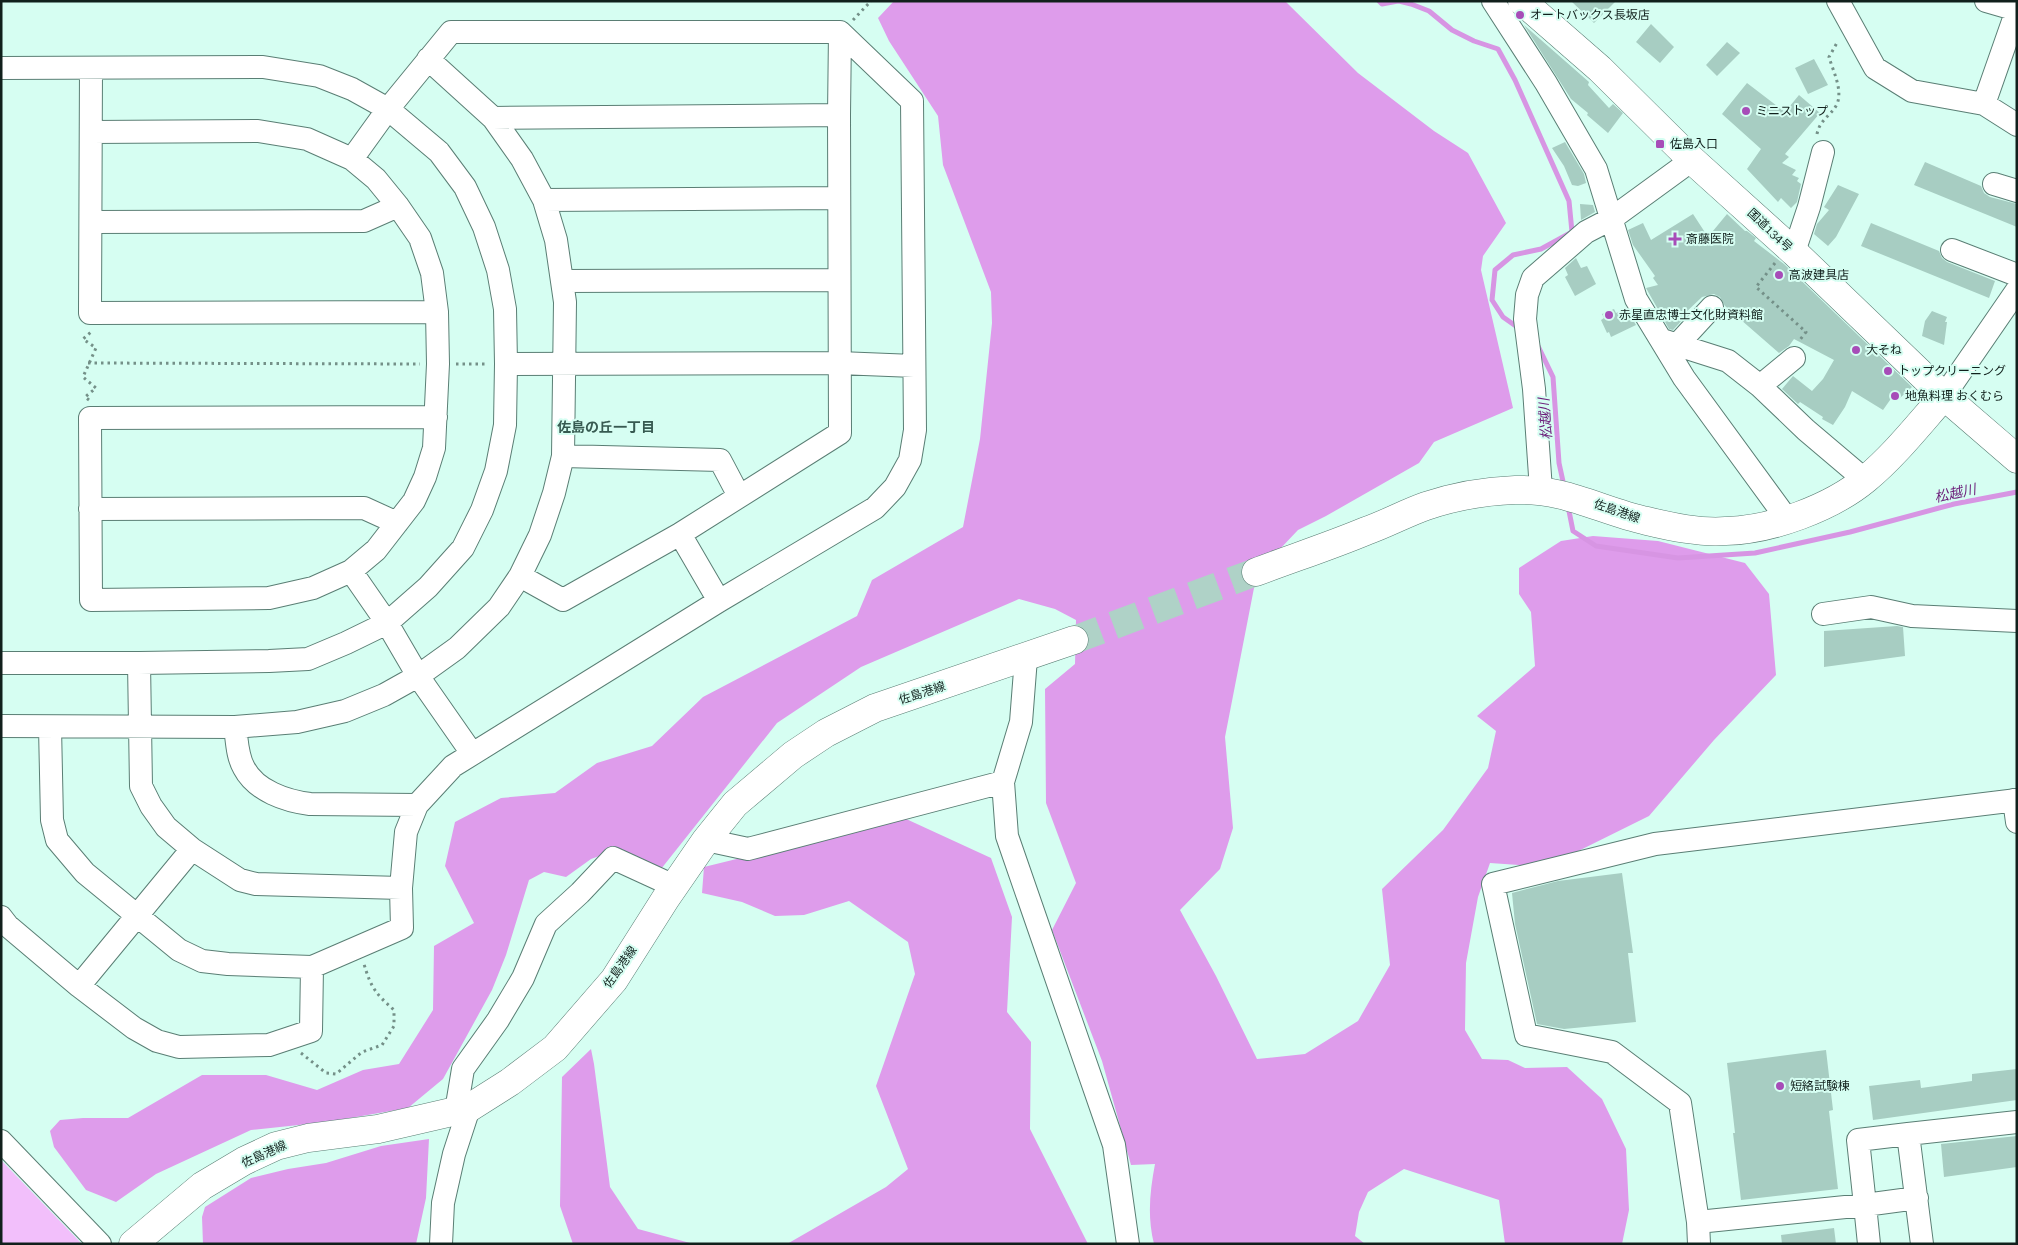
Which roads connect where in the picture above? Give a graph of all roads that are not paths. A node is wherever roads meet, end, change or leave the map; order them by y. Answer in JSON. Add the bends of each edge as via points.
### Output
{"nodes":[{"id":1,"x":1493,"y":1,"type":"edge"},
{"id":2,"x":1522,"y":1,"type":"edge"},
{"id":3,"x":1986,"y":1,"type":"edge"},
{"id":4,"x":1842,"y":8,"type":"edge"},
{"id":5,"x":2017,"y":10,"type":"edge"},
{"id":6,"x":840,"y":32,"type":"junction"},
{"id":7,"x":428,"y":59,"type":"junction"},
{"id":8,"x":1,"y":68,"type":"edge"},
{"id":9,"x":91,"y":68,"type":"junction"},
{"id":10,"x":1984,"y":104,"type":"junction"},
{"id":11,"x":388,"y":109,"type":"junction"},
{"id":12,"x":839,"y":115,"type":"junction"},
{"id":13,"x":493,"y":118,"type":"junction"},
{"id":14,"x":2017,"y":124,"type":"edge"},
{"id":15,"x":91,"y":132,"type":"junction"},
{"id":16,"x":1822,"y":152,"type":"road end"},
{"id":17,"x":352,"y":159,"type":"junction"},
{"id":18,"x":1692,"y":160,"type":"junction"},
{"id":19,"x":1994,"y":184,"type":"dead end"},
{"id":20,"x":2017,"y":191,"type":"edge"},
{"id":21,"x":839,"y":198,"type":"junction"},
{"id":22,"x":544,"y":200,"type":"junction"},
{"id":23,"x":398,"y":206,"type":"junction"},
{"id":24,"x":1611,"y":219,"type":"junction"},
{"id":25,"x":91,"y":222,"type":"junction"},
{"id":26,"x":1791,"y":250,"type":"junction"},
{"id":27,"x":1952,"y":250,"type":"dead end"},
{"id":28,"x":2017,"y":274,"type":"edge"},
{"id":29,"x":839,"y":280,"type":"junction"},
{"id":30,"x":563,"y":281,"type":"junction"},
{"id":31,"x":2014,"y":299,"type":"edge"},
{"id":32,"x":1712,"y":307,"type":"dead end"},
{"id":33,"x":437,"y":312,"type":"junction"},
{"id":34,"x":1670,"y":342,"type":"junction"},
{"id":35,"x":1794,"y":358,"type":"road end"},
{"id":36,"x":839,"y":363,"type":"junction"},
{"id":37,"x":506,"y":364,"type":"junction"},
{"id":38,"x":565,"y":364,"type":"junction"},
{"id":39,"x":914,"y":366,"type":"junction"},
{"id":40,"x":1760,"y":386,"type":"junction"},
{"id":41,"x":1944,"y":396,"type":"junction"},
{"id":42,"x":436,"y":417,"type":"junction"},
{"id":43,"x":564,"y":456,"type":"junction"},
{"id":44,"x":2017,"y":459,"type":"edge"},
{"id":45,"x":1865,"y":480,"type":"junction"},
{"id":46,"x":1544,"y":491,"type":"junction"},
{"id":47,"x":739,"y":496,"type":"junction"},
{"id":48,"x":90,"y":508,"type":"junction"},
{"id":49,"x":1786,"y":519,"type":"junction"},
{"id":50,"x":397,"y":523,"type":"junction"},
{"id":51,"x":680,"y":534,"type":"junction"},
{"id":52,"x":351,"y":571,"type":"junction"},
{"id":53,"x":1256,"y":572,"type":"tunnel mouth"},
{"id":54,"x":520,"y":576,"type":"junction"},
{"id":55,"x":719,"y":601,"type":"junction"},
{"id":56,"x":1822,"y":614,"type":"dead end"},
{"id":57,"x":2017,"y":621,"type":"edge"},
{"id":58,"x":387,"y":624,"type":"junction"},
{"id":59,"x":1074,"y":640,"type":"tunnel mouth"},
{"id":60,"x":1026,"y":658,"type":"junction"},
{"id":61,"x":1,"y":663,"type":"edge"},
{"id":62,"x":139,"y":663,"type":"junction"},
{"id":63,"x":418,"y":676,"type":"junction"},
{"id":64,"x":1,"y":726,"type":"edge"},
{"id":65,"x":50,"y":726,"type":"junction"},
{"id":66,"x":140,"y":726,"type":"junction"},
{"id":67,"x":235,"y":726,"type":"junction"},
{"id":68,"x":472,"y":752,"type":"junction"},
{"id":69,"x":1003,"y":782,"type":"junction"},
{"id":70,"x":2015,"y":800,"type":"edge"},
{"id":71,"x":417,"y":806,"type":"junction"},
{"id":72,"x":2017,"y":822,"type":"edge"},
{"id":73,"x":706,"y":840,"type":"junction"},
{"id":74,"x":192,"y":849,"type":"junction"},
{"id":75,"x":674,"y":886,"type":"junction"},
{"id":76,"x":401,"y":888,"type":"junction"},
{"id":77,"x":136,"y":915,"type":"junction"},
{"id":78,"x":1,"y":918,"type":"edge"},
{"id":79,"x":312,"y":967,"type":"junction"},
{"id":80,"x":79,"y":986,"type":"junction"},
{"id":81,"x":463,"y":1109,"type":"junction"},
{"id":82,"x":2017,"y":1122,"type":"edge"},
{"id":83,"x":1908,"y":1134,"type":"junction"},
{"id":84,"x":1,"y":1141,"type":"edge"},
{"id":85,"x":1917,"y":1198,"type":"junction"},
{"id":86,"x":1865,"y":1205,"type":"junction"},
{"id":87,"x":1698,"y":1233,"type":"edge"},
{"id":88,"x":100,"y":1244,"type":"edge"},
{"id":89,"x":133,"y":1244,"type":"edge"},
{"id":90,"x":441,"y":1244,"type":"edge"},
{"id":91,"x":1128,"y":1244,"type":"edge"},
{"id":92,"x":1869,"y":1244,"type":"edge"},
{"id":93,"x":1922,"y":1244,"type":"edge"}],
"edges":[{"from":1,"to":24,"type":"street","via":[[1596,169]]},
{"from":2,"to":18,"type":"main road","name":"国道134号","via":[[1600,69]]},
{"from":3,"to":5,"type":"street"},
{"from":4,"to":10,"type":"street","via":[[1875,68],[1912,90]]},
{"from":5,"to":10,"type":"street"},
{"from":6,"to":7,"type":"street","via":[[451,32]]},
{"from":6,"to":12,"type":"street"},
{"from":6,"to":39,"type":"street","via":[[912,102]]},
{"from":7,"to":11,"type":"street"},
{"from":7,"to":13,"type":"street"},
{"from":8,"to":9,"type":"street"},
{"from":9,"to":11,"type":"street","via":[[263,67],[319,76],[352,89]]},
{"from":9,"to":15,"type":"street"},
{"from":10,"to":14,"type":"street"},
{"from":11,"to":17,"type":"street"},
{"from":11,"to":37,"type":"street","via":[[439,152],[465,187],[484,227],[498,270],[505,309]]},
{"from":12,"to":13,"type":"street"},
{"from":12,"to":21,"type":"street"},
{"from":13,"to":22,"type":"street","via":[[522,159]]},
{"from":15,"to":17,"type":"street","via":[[258,131],[307,139]]},
{"from":15,"to":25,"type":"street"},
{"from":16,"to":26,"type":"street","via":[[1809,207]]},
{"from":17,"to":23,"type":"street","via":[[376,179]]},
{"from":18,"to":24,"type":"street"},
{"from":18,"to":26,"type":"main road","name":"国道134号"},
{"from":19,"to":20,"type":"street"},
{"from":21,"to":22,"type":"street"},
{"from":21,"to":29,"type":"street"},
{"from":22,"to":30,"type":"street","via":[[556,240]]},
{"from":23,"to":25,"type":"street","via":[[364,221]]},
{"from":23,"to":33,"type":"street","via":[[420,238],[432,273]]},
{"from":24,"to":34,"type":"street","via":[[1636,299]]},
{"from":24,"to":46,"type":"street","via":[[1586,232],[1546,265],[1532,278],[1527,295],[1525,320]]},
{"from":25,"to":33,"type":"street","via":[[90,313]]},
{"from":26,"to":41,"type":"main road","name":"国道134号"},
{"from":27,"to":28,"type":"street"},
{"from":29,"to":30,"type":"street"},
{"from":29,"to":36,"type":"street"},
{"from":30,"to":38,"type":"street"},
{"from":31,"to":41,"type":"street"},
{"from":32,"to":34,"type":"street"},
{"from":33,"to":42,"type":"street"},
{"from":34,"to":40,"type":"street","via":[[1728,361]]},
{"from":34,"to":49,"type":"street","via":[[1684,378]]},
{"from":35,"to":40,"type":"street"},
{"from":36,"to":38,"type":"street"},
{"from":36,"to":39,"type":"street"},
{"from":36,"to":47,"type":"street","via":[[840,433]]},
{"from":37,"to":38,"type":"street"},
{"from":37,"to":58,"type":"street","via":[[505,424],[496,472],[482,510],[463,548],[428,588]]},
{"from":38,"to":43,"type":"street"},
{"from":39,"to":55,"type":"street","via":[[914,438],[910,460],[895,487],[875,508]]},
{"from":40,"to":45,"type":"street"},
{"from":41,"to":44,"type":"main road","name":"国道134号"},
{"from":41,"to":45,"type":"main road","name":"佐島港線"},
{"from":42,"to":48,"type":"street","via":[[90,418]]},
{"from":42,"to":50,"type":"street","via":[[434,448],[425,477],[414,501]]},
{"from":43,"to":47,"type":"street","via":[[720,460]]},
{"from":43,"to":54,"type":"street","via":[[540,535]]},
{"from":45,"to":49,"type":"main road","name":"佐島港線","via":[[1831,502]]},
{"from":46,"to":49,"type":"main road","name":"佐島港線","via":[[1588,501],[1646,521],[1685,528],[1725,532]]},
{"from":46,"to":53,"type":"main road","name":"佐島港線","via":[[1477,494],[1427,506]]},
{"from":47,"to":51,"type":"street"},
{"from":48,"to":50,"type":"street","via":[[364,508]]},
{"from":48,"to":52,"type":"street","via":[[91,600],[269,598],[313,588]]},
{"from":50,"to":52,"type":"street","via":[[376,550]]},
{"from":51,"to":54,"type":"street","via":[[563,600]]},
{"from":51,"to":55,"type":"street"},
{"from":52,"to":58,"type":"street"},
{"from":54,"to":63,"type":"street","via":[[499,607],[464,641]]},
{"from":55,"to":68,"type":"street"},
{"from":56,"to":57,"type":"street","via":[[1871,607],[1912,616]]},
{"from":58,"to":62,"type":"street","via":[[308,659]]},
{"from":58,"to":63,"type":"street"},
{"from":59,"to":60,"type":"main road","name":"佐島港線"},
{"from":60,"to":69,"type":"street","via":[[1021,722]]},
{"from":60,"to":73,"type":"main road","name":"佐島港線","via":[[875,708],[826,733],[754,787],[735,804]]},
{"from":61,"to":62,"type":"street"},
{"from":62,"to":66,"type":"street"},
{"from":63,"to":67,"type":"street","via":[[384,695],[345,710],[297,722]]},
{"from":63,"to":68,"type":"street"},
{"from":64,"to":65,"type":"street"},
{"from":65,"to":66,"type":"street"},
{"from":65,"to":77,"type":"street","via":[[52,820],[58,840],[85,874]]},
{"from":66,"to":67,"type":"street"},
{"from":66,"to":74,"type":"street","via":[[141,786],[166,827]]},
{"from":67,"to":71,"type":"street","via":[[244,769],[272,794],[310,804]]},
{"from":68,"to":71,"type":"street","via":[[453,766]]},
{"from":69,"to":73,"type":"street","via":[[748,849]]},
{"from":69,"to":91,"type":"street","via":[[1007,836],[1114,1145]]},
{"from":70,"to":72,"type":"street"},
{"from":70,"to":87,"type":"street","via":[[1655,844],[1493,884],[1526,1035],[1612,1052],[1680,1103]]},
{"from":71,"to":76,"type":"street","via":[[406,832]]},
{"from":73,"to":75,"type":"main road","name":"佐島港線"},
{"from":74,"to":76,"type":"street","via":[[240,880],[256,884]]},
{"from":74,"to":77,"type":"street"},
{"from":75,"to":81,"type":"main road","name":"佐島港線","via":[[614,980],[555,1048],[510,1082]]},
{"from":75,"to":81,"type":"street","via":[[612,858],[546,924],[523,978],[463,1069]]},
{"from":76,"to":79,"type":"street","via":[[402,928]]},
{"from":77,"to":79,"type":"street","via":[[179,950],[202,961]]},
{"from":77,"to":80,"type":"street"},
{"from":78,"to":80,"type":"street"},
{"from":79,"to":80,"type":"street","via":[[311,1030],[269,1045],[179,1046],[157,1041],[134,1028]]},
{"from":81,"to":89,"type":"main road","name":"佐島港線","via":[[378,1129],[308,1138],[276,1146],[202,1186]]},
{"from":81,"to":90,"type":"street","via":[[445,1193]]},
{"from":82,"to":83,"type":"street"},
{"from":83,"to":85,"type":"street"},
{"from":83,"to":86,"type":"street","via":[[1858,1140]]},
{"from":84,"to":88,"type":"street"},
{"from":85,"to":86,"type":"street"},
{"from":85,"to":93,"type":"street"},
{"from":86,"to":87,"type":"street"},
{"from":86,"to":92,"type":"street"}]}
